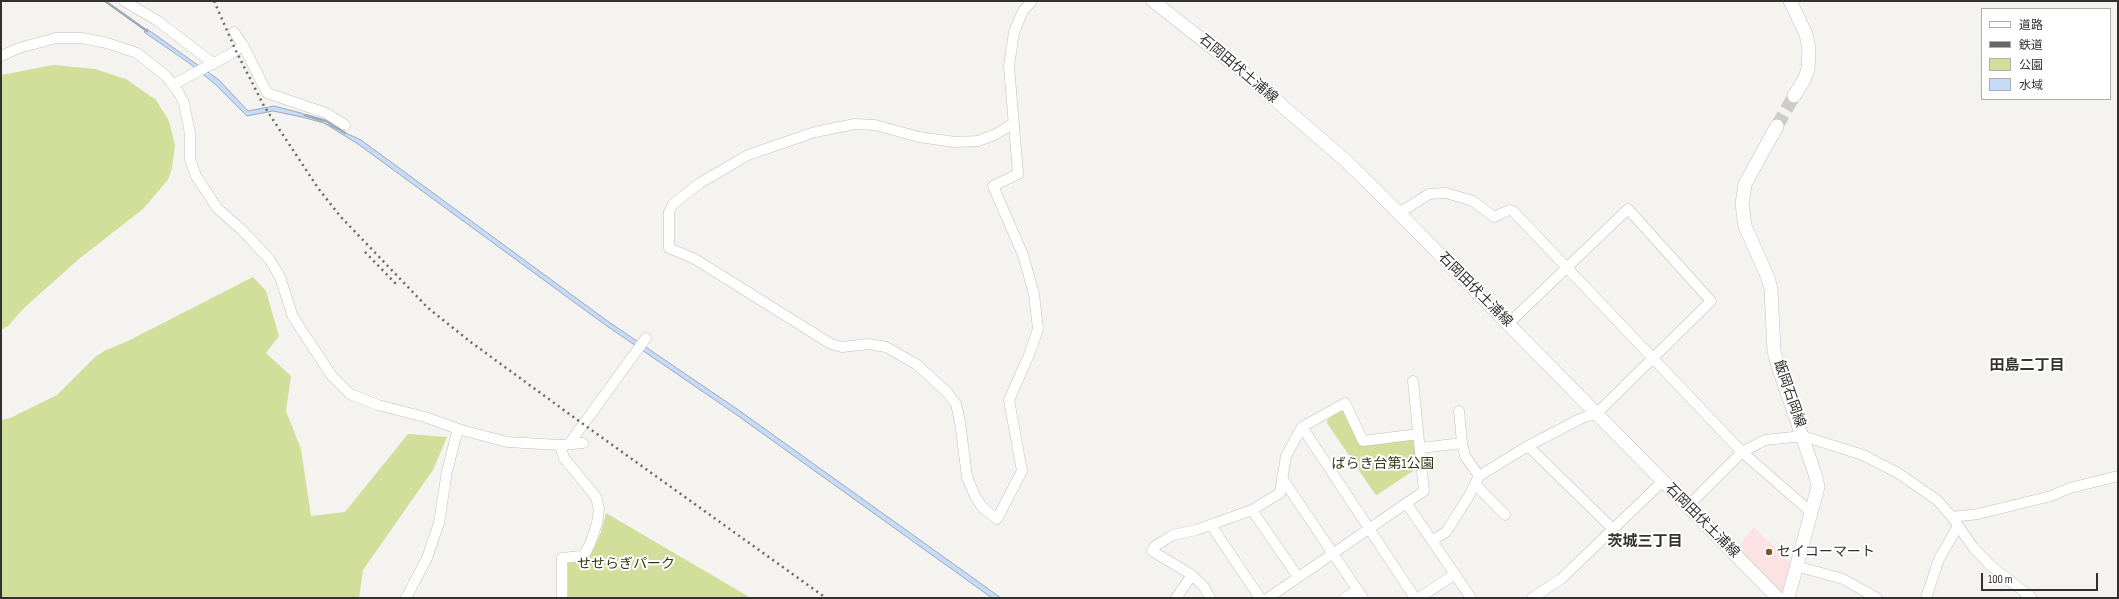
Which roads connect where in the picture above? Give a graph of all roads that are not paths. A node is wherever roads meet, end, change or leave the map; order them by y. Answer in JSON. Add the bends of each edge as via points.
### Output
{"nodes":[{"id":1,"x":124,"y":1,"type":"edge"},
{"id":2,"x":1032,"y":1,"type":"edge"},
{"id":3,"x":1153,"y":1,"type":"edge"},
{"id":4,"x":1790,"y":1,"type":"edge"},
{"id":5,"x":234,"y":32,"type":"dead end"},
{"id":6,"x":243,"y":45,"type":"junction"},
{"id":7,"x":1,"y":56,"type":"edge"},
{"id":8,"x":212,"y":65,"type":"junction"},
{"id":9,"x":174,"y":84,"type":"junction"},
{"id":10,"x":1794,"y":96,"type":"tunnel mouth"},
{"id":11,"x":1014,"y":123,"type":"junction"},
{"id":12,"x":345,"y":125,"type":"dead end"},
{"id":13,"x":1777,"y":126,"type":"tunnel mouth"},
{"id":14,"x":1399,"y":213,"type":"junction"},
{"id":15,"x":1568,"y":267,"type":"junction"},
{"id":16,"x":1508,"y":324,"type":"junction"},
{"id":17,"x":644,"y":340,"type":"dead end"},
{"id":18,"x":1654,"y":358,"type":"junction"},
{"id":19,"x":1413,"y":381,"type":"dead end"},
{"id":20,"x":1459,"y":412,"type":"dead end"},
{"id":21,"x":1596,"y":414,"type":"junction"},
{"id":22,"x":1302,"y":427,"type":"junction"},
{"id":23,"x":458,"y":429,"type":"junction"},
{"id":24,"x":1418,"y":434,"type":"junction"},
{"id":25,"x":1803,"y":436,"type":"junction"},
{"id":26,"x":583,"y":443,"type":"dead end"},
{"id":27,"x":1462,"y":443,"type":"junction"},
{"id":28,"x":564,"y":444,"type":"junction"},
{"id":29,"x":1528,"y":446,"type":"junction"},
{"id":30,"x":1421,"y":448,"type":"junction"},
{"id":31,"x":1742,"y":452,"type":"junction"},
{"id":32,"x":2118,"y":476,"type":"edge"},
{"id":33,"x":1282,"y":478,"type":"junction"},
{"id":34,"x":1477,"y":480,"type":"junction"},
{"id":35,"x":1663,"y":481,"type":"junction"},
{"id":36,"x":1407,"y":504,"type":"junction"},
{"id":37,"x":1688,"y":506,"type":"junction"},
{"id":38,"x":1252,"y":510,"type":"junction"},
{"id":39,"x":1812,"y":513,"type":"junction"},
{"id":40,"x":1505,"y":515,"type":"dead end"},
{"id":41,"x":1952,"y":517,"type":"junction"},
{"id":42,"x":1211,"y":525,"type":"junction"},
{"id":43,"x":1958,"y":526,"type":"junction"},
{"id":44,"x":1370,"y":529,"type":"junction"},
{"id":45,"x":1613,"y":529,"type":"junction"},
{"id":46,"x":1432,"y":540,"type":"junction"},
{"id":47,"x":1333,"y":554,"type":"junction"},
{"id":48,"x":1796,"y":566,"type":"junction"},
{"id":49,"x":1455,"y":574,"type":"junction"},
{"id":50,"x":1192,"y":576,"type":"junction"},
{"id":51,"x":1298,"y":577,"type":"junction"},
{"id":52,"x":1360,"y":594,"type":"edge"},
{"id":53,"x":406,"y":598,"type":"edge"},
{"id":54,"x":562,"y":598,"type":"edge"},
{"id":55,"x":1176,"y":598,"type":"edge"},
{"id":56,"x":1210,"y":598,"type":"edge"},
{"id":57,"x":1260,"y":598,"type":"edge"},
{"id":58,"x":1268,"y":598,"type":"edge"},
{"id":59,"x":1345,"y":598,"type":"edge"},
{"id":60,"x":1415,"y":598,"type":"edge"},
{"id":61,"x":1418,"y":598,"type":"edge"},
{"id":62,"x":1471,"y":598,"type":"edge"},
{"id":63,"x":1532,"y":598,"type":"edge"},
{"id":64,"x":1778,"y":598,"type":"edge"},
{"id":65,"x":1788,"y":598,"type":"edge"},
{"id":66,"x":1877,"y":598,"type":"edge"},
{"id":67,"x":1926,"y":598,"type":"edge"},
{"id":68,"x":2032,"y":598,"type":"edge"}],
"edges":[{"from":1,"to":8,"type":"street","via":[[158,21]]},
{"from":2,"to":11,"type":"street","via":[[1023,11],[1014,32],[1009,66]]},
{"from":3,"to":14,"type":"main road","name":"石岡田伏土浦線","via":[[1225,57],[1294,116]]},
{"from":4,"to":10,"type":"main road","via":[[1806,34],[1809,49],[1808,69]]},
{"from":5,"to":6,"type":"street"},
{"from":6,"to":8,"type":"street"},
{"from":6,"to":12,"type":"street","via":[[267,93],[326,113]]},
{"from":7,"to":9,"type":"street","via":[[19,48],[56,38],[82,38],[137,53]]},
{"from":8,"to":9,"type":"street"},
{"from":9,"to":23,"type":"street","via":[[184,103],[188,118],[190,159],[196,176],[218,208],[270,260],[280,276],[293,317],[341,387],[350,394],[378,405],[425,417]]},
{"from":11,"to":11,"type":"street","via":[[1018,174],[993,186],[1023,255],[1034,294],[1038,329],[1009,400],[1022,471],[997,519],[982,507],[967,477],[956,404],[947,392],[916,364],[886,347],[869,344],[842,347],[831,344],[695,259],[669,248],[669,212],[673,204],[700,182],[748,155],[815,132],[855,124],[875,125],[919,137],[955,142],[978,141]]},
{"from":13,"to":25,"type":"main road","name":"飯岡石岡線","via":[[1745,184],[1743,215],[1745,226],[1770,283],[1774,351]]},
{"from":14,"to":15,"type":"street","via":[[1429,194],[1446,193],[1473,201],[1494,217],[1509,210],[1513,211]]},
{"from":14,"to":16,"type":"main road","name":"石岡田伏土浦線"},
{"from":15,"to":16,"type":"street"},
{"from":15,"to":18,"type":"street"},
{"from":15,"to":18,"type":"street","via":[[1628,209],[1711,301]]},
{"from":16,"to":21,"type":"main road","name":"石岡田伏土浦線"},
{"from":17,"to":28,"type":"street"},
{"from":18,"to":21,"type":"street"},
{"from":18,"to":31,"type":"street"},
{"from":19,"to":24,"type":"street"},
{"from":20,"to":27,"type":"street"},
{"from":21,"to":29,"type":"street","via":[[1582,418]]},
{"from":21,"to":35,"type":"main road","name":"石岡田伏土浦線"},
{"from":22,"to":24,"type":"street","via":[[1345,403],[1363,441]]},
{"from":22,"to":33,"type":"street","via":[[1286,456]]},
{"from":22,"to":44,"type":"street"},
{"from":23,"to":28,"type":"street","via":[[507,442]]},
{"from":23,"to":53,"type":"street","via":[[447,472],[439,523],[427,558]]},
{"from":24,"to":30,"type":"street"},
{"from":25,"to":31,"type":"street","via":[[1765,440]]},
{"from":25,"to":39,"type":"main road","name":"飯岡石岡線","via":[[1818,487]]},
{"from":25,"to":41,"type":"street","via":[[1863,455],[1898,473],[1937,500]]},
{"from":26,"to":28,"type":"street"},
{"from":27,"to":30,"type":"street"},
{"from":27,"to":34,"type":"street","via":[[1464,456]]},
{"from":28,"to":54,"type":"street","via":[[564,458],[596,497],[599,509],[597,523],[585,553],[581,556],[562,558]]},
{"from":29,"to":34,"type":"street"},
{"from":29,"to":45,"type":"street"},
{"from":30,"to":36,"type":"street","via":[[1424,491]]},
{"from":31,"to":37,"type":"street"},
{"from":31,"to":39,"type":"street"},
{"from":32,"to":41,"type":"street","via":[[2070,488],[2051,496],[1978,514]]},
{"from":33,"to":38,"type":"street","via":[[1280,493]]},
{"from":33,"to":47,"type":"street"},
{"from":34,"to":40,"type":"street"},
{"from":34,"to":46,"type":"street","via":[[1446,532]]},
{"from":35,"to":37,"type":"main road","name":"石岡田伏土浦線"},
{"from":35,"to":45,"type":"street"},
{"from":36,"to":44,"type":"street"},
{"from":36,"to":46,"type":"street"},
{"from":37,"to":64,"type":"main road","name":"石岡田伏土浦線"},
{"from":38,"to":42,"type":"street"},
{"from":38,"to":51,"type":"street"},
{"from":39,"to":48,"type":"main road","name":"飯岡石岡線"},
{"from":41,"to":43,"type":"street"},
{"from":42,"to":50,"type":"street","via":[[1173,535],[1155,546],[1152,552]]},
{"from":42,"to":57,"type":"street"},
{"from":43,"to":67,"type":"street","via":[[1939,559]]},
{"from":43,"to":68,"type":"street","via":[[1990,565]]},
{"from":44,"to":47,"type":"street"},
{"from":44,"to":60,"type":"street"},
{"from":45,"to":63,"type":"street","via":[[1561,579]]},
{"from":46,"to":49,"type":"street"},
{"from":47,"to":51,"type":"street"},
{"from":47,"to":52,"type":"street"},
{"from":48,"to":65,"type":"main road","name":"飯岡石岡線"},
{"from":48,"to":66,"type":"street","via":[[1843,579]]},
{"from":49,"to":61,"type":"street"},
{"from":49,"to":62,"type":"street"},
{"from":50,"to":55,"type":"street"},
{"from":50,"to":56,"type":"street","via":[[1204,587]]},
{"from":51,"to":58,"type":"street"},
{"from":52,"to":59,"type":"street"}]}
